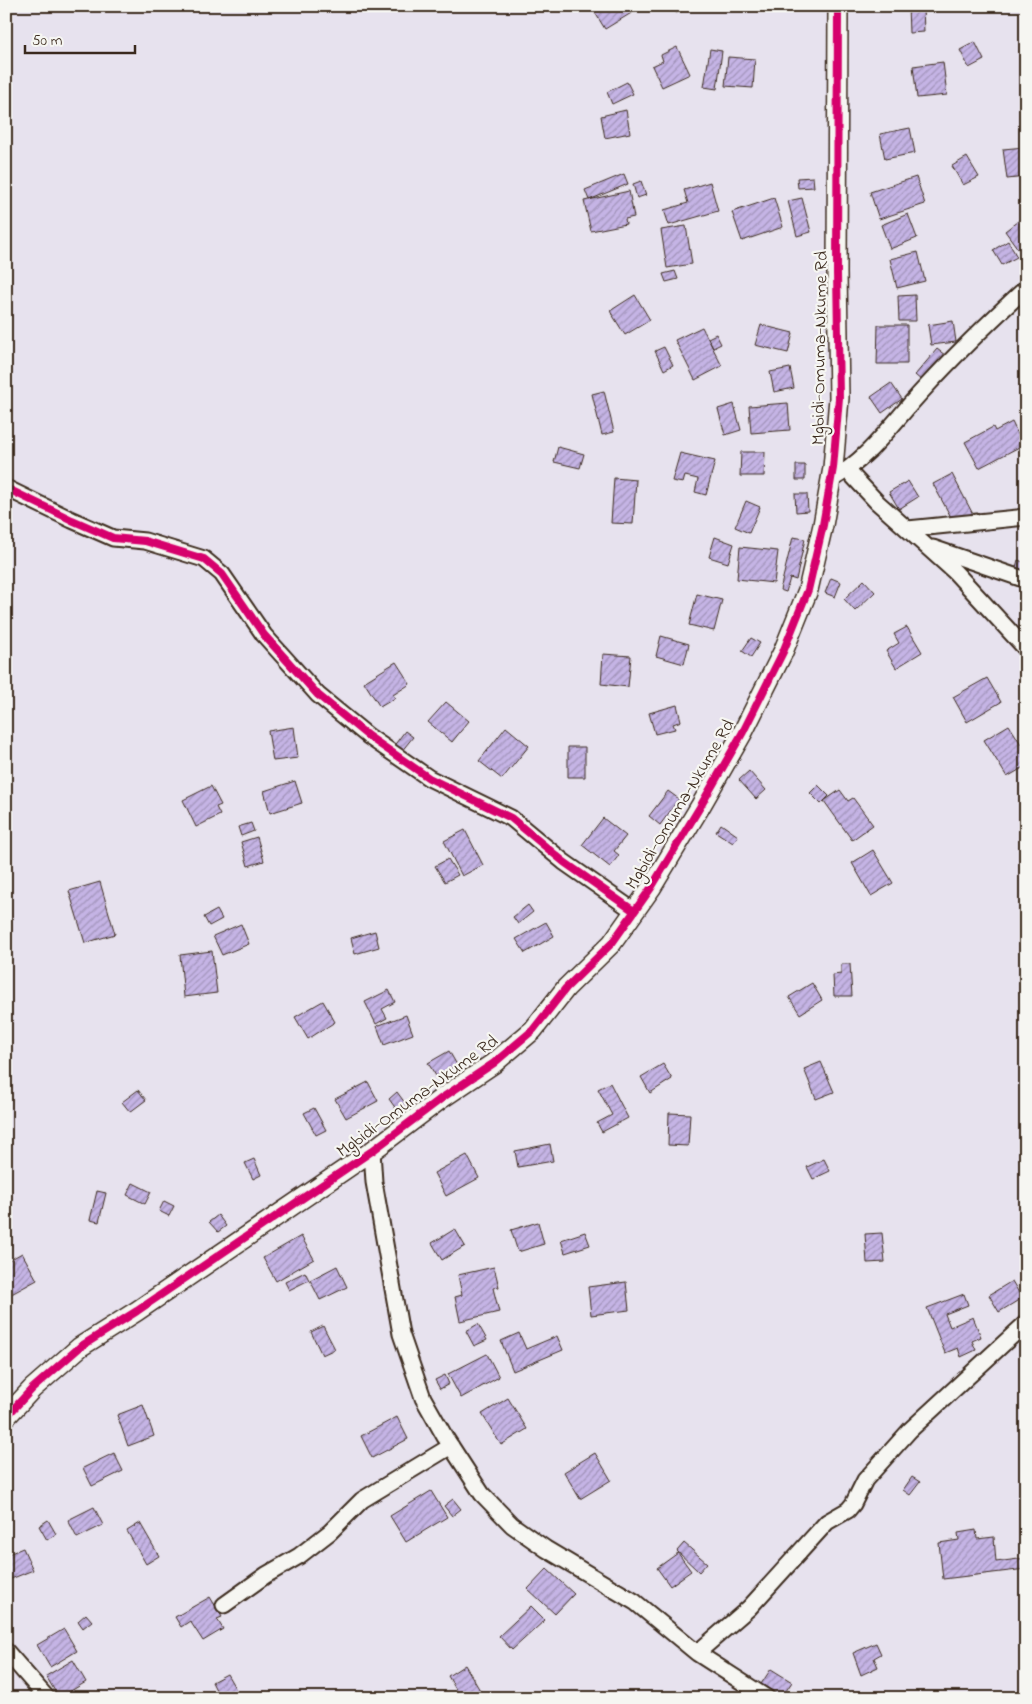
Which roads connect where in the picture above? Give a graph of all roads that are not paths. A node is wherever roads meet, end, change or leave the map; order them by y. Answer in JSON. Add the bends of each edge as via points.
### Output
{"nodes":[{"id":1,"x":838,"y":6,"type":"edge"},
{"id":2,"x":1026,"y":288,"type":"edge"},
{"id":3,"x":848,"y":471,"type":"junction"},
{"id":4,"x":831,"y":480,"type":"junction"},
{"id":5,"x":6,"y":488,"type":"edge"},
{"id":6,"x":1026,"y":517,"type":"edge"},
{"id":7,"x":908,"y":529,"type":"junction"},
{"id":8,"x":926,"y":545,"type":"junction"},
{"id":9,"x":1026,"y":580,"type":"edge"},
{"id":10,"x":1026,"y":649,"type":"edge"},
{"id":11,"x":634,"y":911,"type":"junction"},
{"id":12,"x":372,"y":1151,"type":"junction"},
{"id":13,"x":1026,"y":1323,"type":"edge"},
{"id":14,"x":6,"y":1417,"type":"edge"},
{"id":15,"x":451,"y":1446,"type":"junction"},
{"id":16,"x":224,"y":1605,"type":"dead end"},
{"id":17,"x":6,"y":1651,"type":"edge"},
{"id":18,"x":697,"y":1653,"type":"junction"},
{"id":19,"x":48,"y":1698,"type":"edge"},
{"id":20,"x":767,"y":1698,"type":"edge"}],
"edges":[{"from":1,"to":4,"type":"street","name":"Mgbidi-Omuma-Nkume Rd","via":[[839,398]]},
{"from":2,"to":3,"type":"street","via":[[976,335]]},
{"from":3,"to":4,"type":"street"},
{"from":3,"to":7,"type":"street"},
{"from":4,"to":11,"type":"street","name":"Mgbidi-Omuma-Nkume Rd","via":[[808,590],[783,652],[710,791]]},
{"from":5,"to":11,"type":"street","via":[[114,538],[168,546],[204,559],[222,574],[264,635],[318,695],[368,736],[429,778],[512,818],[564,862]]},
{"from":6,"to":7,"type":"street"},
{"from":7,"to":8,"type":"street"},
{"from":8,"to":9,"type":"street"},
{"from":8,"to":10,"type":"street"},
{"from":11,"to":12,"type":"street","name":"Mgbidi-Omuma-Nkume Rd","via":[[612,943],[566,988],[533,1030],[494,1063]]},
{"from":12,"to":14,"type":"street","name":"Mgbidi-Omuma-Nkume Rd","via":[[80,1347]]},
{"from":12,"to":15,"type":"street","via":[[374,1182],[401,1334],[423,1398]]},
{"from":13,"to":18,"type":"street","via":[[910,1430],[865,1480],[848,1510],[827,1522],[749,1608]]},
{"from":15,"to":16,"type":"street","via":[[362,1500],[330,1532],[299,1556]]},
{"from":15,"to":18,"type":"street","via":[[482,1494],[512,1525],[635,1602]]},
{"from":17,"to":19,"type":"street"},
{"from":18,"to":20,"type":"street"}]}
